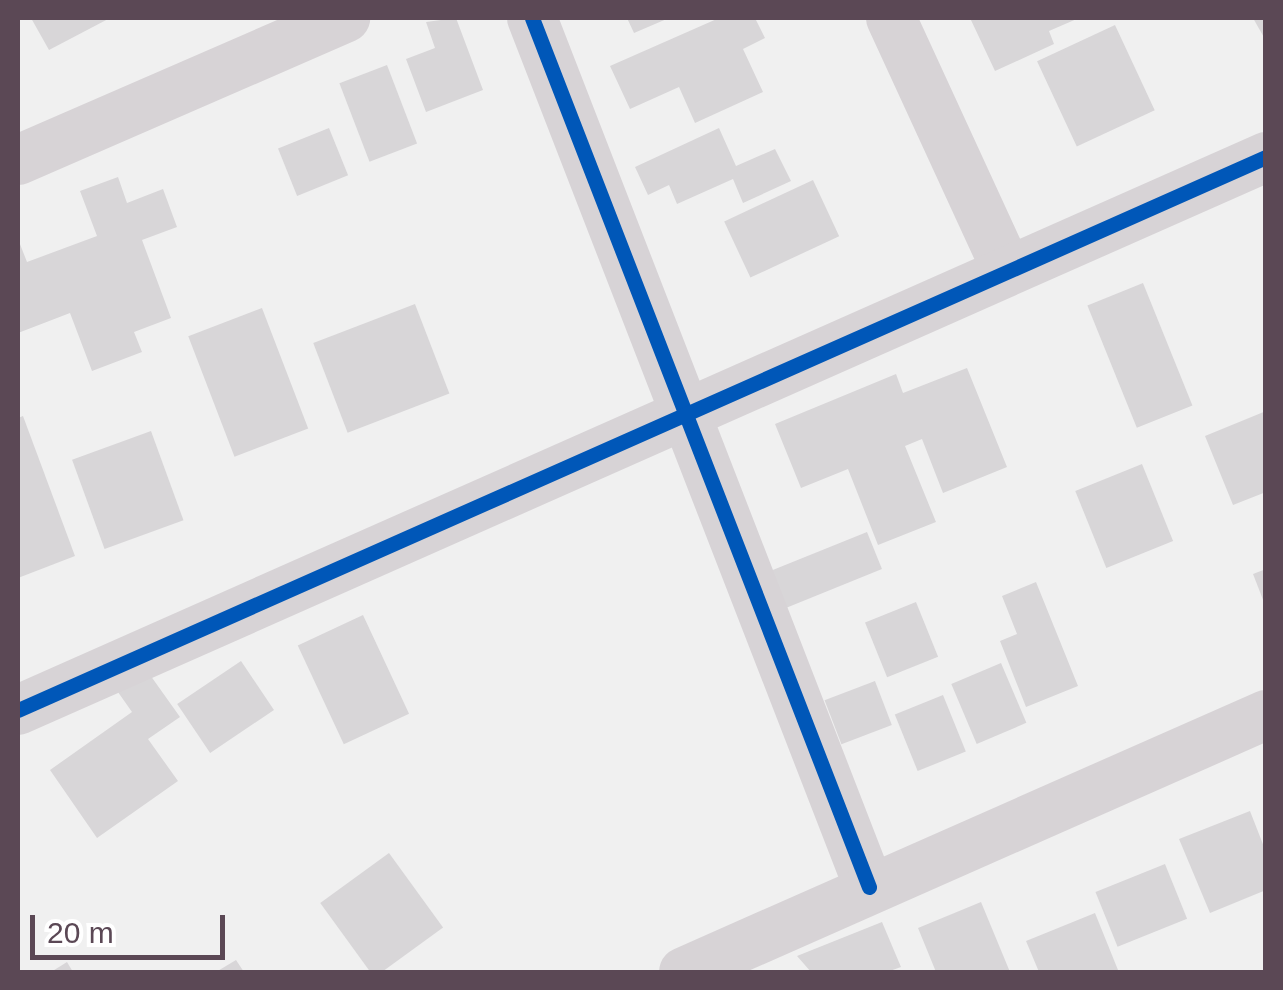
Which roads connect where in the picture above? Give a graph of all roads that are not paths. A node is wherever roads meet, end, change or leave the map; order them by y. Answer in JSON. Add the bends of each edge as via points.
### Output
{"nodes":[{"id":1,"x":345,"y":18,"type":"edge"},
{"id":2,"x":532,"y":18,"type":"edge"},
{"id":3,"x":892,"y":18,"type":"edge"},
{"id":4,"x":1266,"y":157,"type":"edge"},
{"id":5,"x":18,"y":160,"type":"edge"},
{"id":6,"x":1005,"y":266,"type":"junction"},
{"id":7,"x":678,"y":411,"type":"junction"},
{"id":8,"x":18,"y":710,"type":"edge"},
{"id":9,"x":1266,"y":715,"type":"edge"},
{"id":10,"x":869,"y":887,"type":"junction"},
{"id":11,"x":684,"y":972,"type":"edge"}],
"edges":[{"from":1,"to":5,"type":"street"},
{"from":2,"to":7,"type":"street"},
{"from":3,"to":6,"type":"street"},
{"from":4,"to":6,"type":"street"},
{"from":6,"to":7,"type":"street"},
{"from":7,"to":8,"type":"street"},
{"from":7,"to":10,"type":"street"},
{"from":9,"to":10,"type":"street"},
{"from":10,"to":11,"type":"street"}]}
